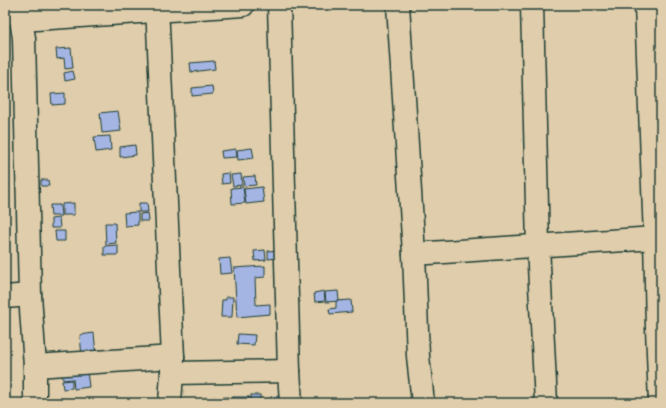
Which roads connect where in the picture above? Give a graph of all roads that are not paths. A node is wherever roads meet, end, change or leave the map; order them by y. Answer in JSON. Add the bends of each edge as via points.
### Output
{"nodes":[{"id":1,"x":244,"y":5,"type":"edge"},
{"id":2,"x":278,"y":5,"type":"edge"},
{"id":3,"x":398,"y":5,"type":"edge"},
{"id":4,"x":532,"y":5,"type":"edge"},
{"id":5,"x":646,"y":5,"type":"edge"},
{"id":6,"x":157,"y":8,"type":"edge"},
{"id":7,"x":18,"y":25,"type":"edge"},
{"id":8,"x":655,"y":238,"type":"junction"},
{"id":9,"x":538,"y":246,"type":"junction"},
{"id":10,"x":414,"y":254,"type":"junction"},
{"id":11,"x":30,"y":295,"type":"junction"},
{"id":12,"x":5,"y":296,"type":"edge"},
{"id":13,"x":659,"y":327,"type":"edge"},
{"id":14,"x":172,"y":365,"type":"junction"},
{"id":15,"x":35,"y":366,"type":"junction"},
{"id":16,"x":289,"y":371,"type":"junction"},
{"id":17,"x":35,"y":403,"type":"edge"},
{"id":18,"x":170,"y":403,"type":"edge"},
{"id":19,"x":291,"y":403,"type":"edge"},
{"id":20,"x":423,"y":403,"type":"edge"},
{"id":21,"x":546,"y":403,"type":"edge"},
{"id":22,"x":660,"y":403,"type":"edge"}],
"edges":[{"from":1,"to":6,"type":"street"},
{"from":2,"to":16,"type":"street"},
{"from":3,"to":10,"type":"street"},
{"from":4,"to":9,"type":"street"},
{"from":5,"to":8,"type":"street"},
{"from":6,"to":7,"type":"street"},
{"from":6,"to":14,"type":"street"},
{"from":7,"to":11,"type":"street"},
{"from":8,"to":9,"type":"street"},
{"from":8,"to":13,"type":"street"},
{"from":9,"to":10,"type":"street"},
{"from":9,"to":21,"type":"street"},
{"from":10,"to":20,"type":"street","via":[[418,356]]},
{"from":11,"to":12,"type":"street"},
{"from":11,"to":15,"type":"street"},
{"from":13,"to":22,"type":"street"},
{"from":14,"to":15,"type":"street"},
{"from":14,"to":16,"type":"street"},
{"from":14,"to":18,"type":"street"},
{"from":15,"to":17,"type":"street"},
{"from":16,"to":19,"type":"street"}]}
